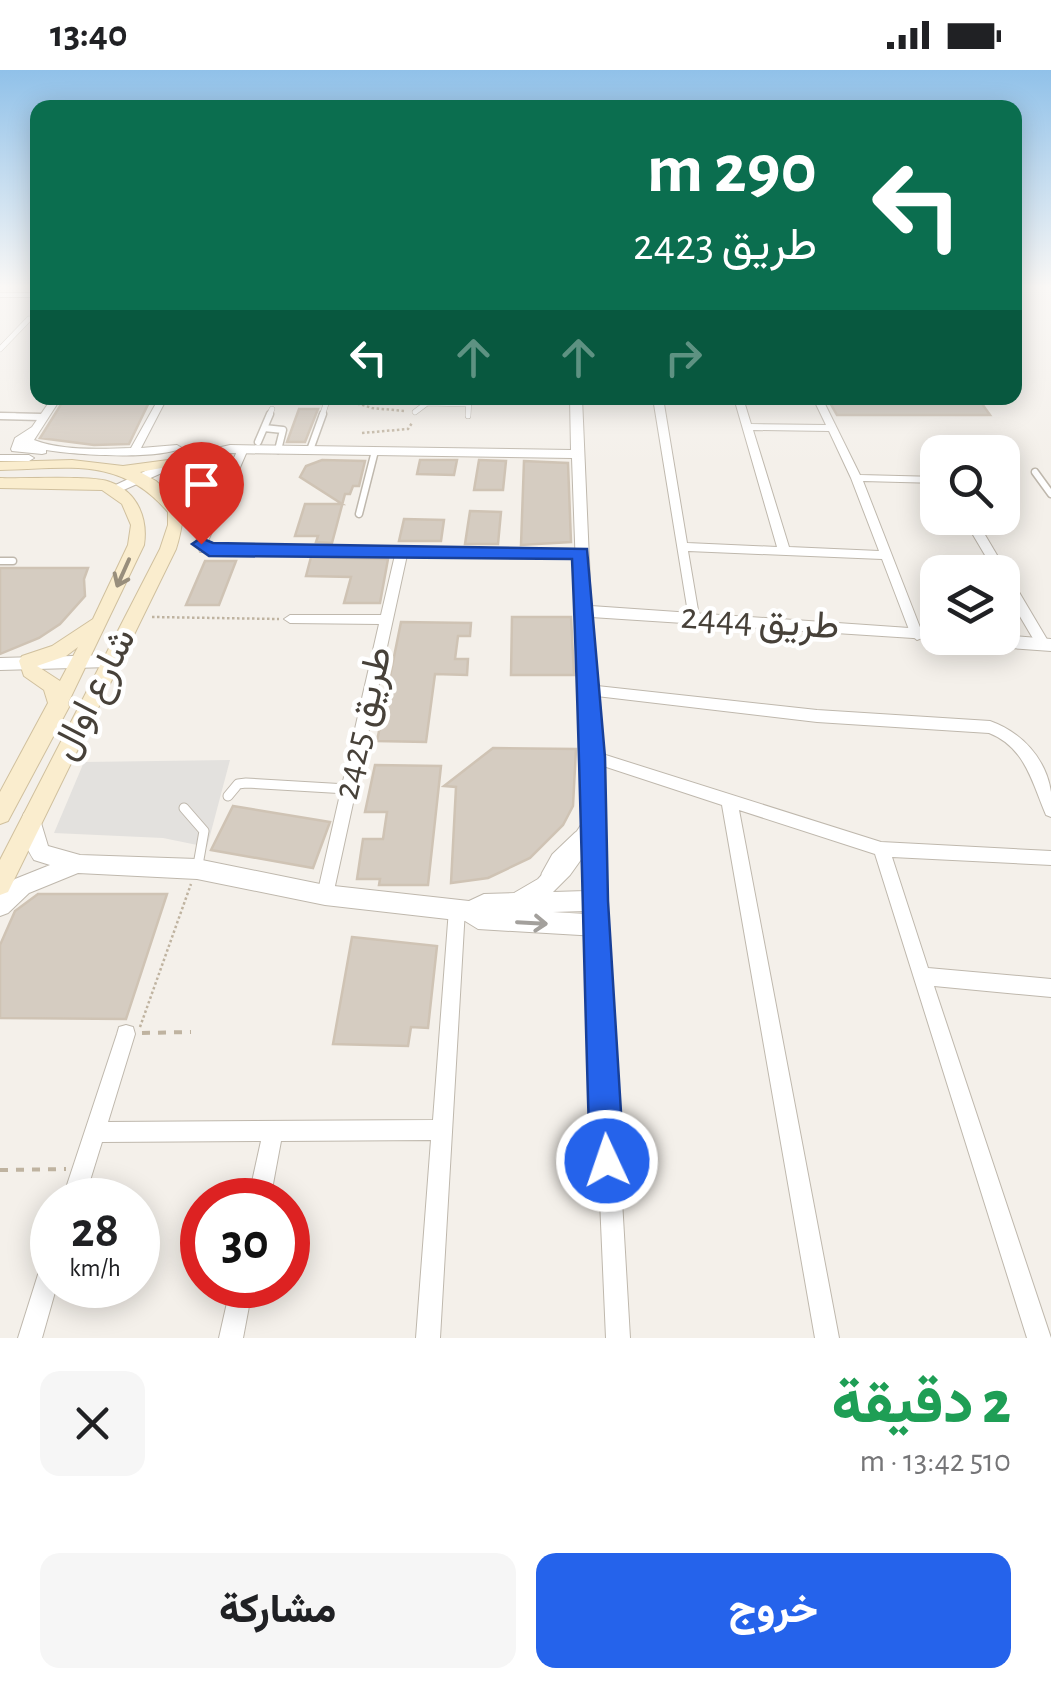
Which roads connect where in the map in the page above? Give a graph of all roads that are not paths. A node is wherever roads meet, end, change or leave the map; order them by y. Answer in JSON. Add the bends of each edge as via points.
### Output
{"nodes":[{"id":1,"x":50,"y":405,"type":"edge"},
{"id":2,"x":159,"y":405,"type":"edge"},
{"id":3,"x":326,"y":405,"type":"edge"},
{"id":4,"x":423,"y":405,"type":"edge"},
{"id":5,"x":469,"y":405,"type":"edge"},
{"id":6,"x":576,"y":405,"type":"edge"},
{"id":7,"x":659,"y":405,"type":"edge"},
{"id":8,"x":740,"y":405,"type":"edge"},
{"id":9,"x":821,"y":405,"type":"edge"},
{"id":10,"x":272,"y":409,"type":"dead end"},
{"id":11,"x":415,"y":412,"type":"road end"},
{"id":12,"x":41,"y":417,"type":"junction"},
{"id":13,"x":468,"y":417,"type":"dead end"},
{"id":14,"x":2,"y":418,"type":"edge"},
{"id":15,"x":264,"y":428,"type":"junction"},
{"id":16,"x":748,"y":428,"type":"junction"},
{"id":17,"x":832,"y":428,"type":"junction"},
{"id":18,"x":258,"y":442,"type":"dead end"},
{"id":19,"x":28,"y":445,"type":"junction"},
{"id":20,"x":243,"y":449,"type":"junction"},
{"id":21,"x":134,"y":450,"type":"junction"},
{"id":22,"x":278,"y":450,"type":"junction"},
{"id":23,"x":310,"y":450,"type":"junction"},
{"id":24,"x":376,"y":451,"type":"junction"},
{"id":25,"x":580,"y":454,"type":"junction"},
{"id":26,"x":178,"y":455,"type":"junction"},
{"id":27,"x":220,"y":456,"type":"junction"},
{"id":28,"x":0,"y":458,"type":"edge"},
{"id":29,"x":0,"y":466,"type":"edge"},
{"id":30,"x":48,"y":466,"type":"junction"},
{"id":31,"x":118,"y":470,"type":"junction"},
{"id":32,"x":1035,"y":472,"type":"dead end"},
{"id":33,"x":856,"y":478,"type":"junction"},
{"id":34,"x":145,"y":480,"type":"junction"},
{"id":35,"x":920,"y":480,"type":"edge"},
{"id":36,"x":0,"y":484,"type":"edge"},
{"id":37,"x":1049,"y":489,"type":"edge"},
{"id":38,"x":118,"y":492,"type":"junction"},
{"id":39,"x":176,"y":512,"type":"junction"},
{"id":40,"x":360,"y":514,"type":"dead end"},
{"id":41,"x":682,"y":547,"type":"junction"},
{"id":42,"x":784,"y":550,"type":"junction"},
{"id":43,"x":402,"y":551,"type":"junction"},
{"id":44,"x":581,"y":553,"type":"junction"},
{"id":45,"x":885,"y":555,"type":"junction"},
{"id":46,"x":0,"y":561,"type":"edge"},
{"id":47,"x":13,"y":562,"type":"dead end"},
{"id":48,"x":1020,"y":602,"type":"edge"},
{"id":49,"x":583,"y":611,"type":"junction"},
{"id":50,"x":693,"y":616,"type":"junction"},
{"id":51,"x":103,"y":617,"type":"junction"},
{"id":52,"x":290,"y":619,"type":"road end"},
{"id":53,"x":386,"y":620,"type":"junction"},
{"id":54,"x":918,"y":635,"type":"joint"},
{"id":55,"x":1020,"y":642,"type":"edge"},
{"id":56,"x":1047,"y":644,"type":"edge"},
{"id":57,"x":0,"y":666,"type":"edge"},
{"id":58,"x":30,"y":666,"type":"junction"},
{"id":59,"x":79,"y":666,"type":"junction"},
{"id":60,"x":108,"y":666,"type":"junction"},
{"id":61,"x":588,"y":690,"type":"junction"},
{"id":62,"x":59,"y":707,"type":"junction"},
{"id":63,"x":593,"y":757,"type":"junction"},
{"id":64,"x":348,"y":789,"type":"junction"},
{"id":65,"x":228,"y":796,"type":"dead end"},
{"id":66,"x":730,"y":800,"type":"junction"},
{"id":67,"x":184,"y":808,"type":"dead end"},
{"id":68,"x":1051,"y":810,"type":"edge"},
{"id":69,"x":0,"y":814,"type":"edge"},
{"id":70,"x":32,"y":818,"type":"junction"},
{"id":71,"x":590,"y":827,"type":"junction"},
{"id":72,"x":881,"y":849,"type":"junction"},
{"id":73,"x":1051,"y":858,"type":"edge"},
{"id":74,"x":80,"y":864,"type":"junction"},
{"id":75,"x":196,"y":870,"type":"junction"},
{"id":76,"x":0,"y":884,"type":"edge"},
{"id":77,"x":325,"y":895,"type":"junction"},
{"id":78,"x":594,"y":901,"type":"junction"},
{"id":79,"x":513,"y":902,"type":"junction"},
{"id":80,"x":0,"y":906,"type":"edge"},
{"id":81,"x":464,"y":910,"type":"junction"},
{"id":82,"x":596,"y":924,"type":"junction"},
{"id":83,"x":923,"y":976,"type":"junction"},
{"id":84,"x":1051,"y":988,"type":"edge"},
{"id":85,"x":126,"y":1034,"type":"dead end"},
{"id":86,"x":442,"y":1130,"type":"junction"},
{"id":87,"x":273,"y":1131,"type":"junction"},
{"id":88,"x":94,"y":1132,"type":"junction"},
{"id":89,"x":80,"y":1178,"type":"edge"},
{"id":90,"x":263,"y":1178,"type":"edge"},
{"id":91,"x":39,"y":1308,"type":"edge"},
{"id":92,"x":237,"y":1308,"type":"edge"},
{"id":93,"x":30,"y":1338,"type":"edge"},
{"id":94,"x":231,"y":1338,"type":"edge"},
{"id":95,"x":428,"y":1338,"type":"edge"},
{"id":96,"x":618,"y":1338,"type":"edge"},
{"id":97,"x":827,"y":1338,"type":"edge"},
{"id":98,"x":1039,"y":1338,"type":"edge"}],
"edges":[{"from":1,"to":12,"type":"street"},
{"from":2,"to":21,"type":"street"},
{"from":3,"to":23,"type":"lane"},
{"from":4,"to":11,"type":"lane"},
{"from":5,"to":13,"type":"lane"},
{"from":6,"to":25,"type":"street"},
{"from":7,"to":41,"type":"street"},
{"from":8,"to":16,"type":"street"},
{"from":9,"to":17,"type":"street"},
{"from":10,"to":15,"type":"lane"},
{"from":12,"to":14,"type":"lane"},
{"from":12,"to":19,"type":"street"},
{"from":15,"to":18,"type":"lane"},
{"from":15,"to":22,"type":"lane","via":[[283,429]]},
{"from":16,"to":17,"type":"street"},
{"from":16,"to":42,"type":"street"},
{"from":17,"to":33,"type":"street"},
{"from":19,"to":21,"type":"street"},
{"from":19,"to":28,"type":"street"},
{"from":19,"to":30,"type":"street"},
{"from":20,"to":22,"type":"street"},
{"from":20,"to":26,"type":"street"},
{"from":20,"to":27,"type":"street"},
{"from":20,"to":43,"type":"street","via":[[204,549]]},
{"from":21,"to":26,"type":"street"},
{"from":22,"to":23,"type":"street"},
{"from":23,"to":24,"type":"street"},
{"from":24,"to":25,"type":"street"},
{"from":24,"to":40,"type":"lane"},
{"from":25,"to":44,"type":"street"},
{"from":26,"to":31,"type":"main road"},
{"from":26,"to":34,"type":"street"},
{"from":27,"to":34,"type":"street"},
{"from":27,"to":39,"type":"main road","name":"شارع اوال","via":[[182,480]]},
{"from":29,"to":30,"type":"main road"},
{"from":30,"to":31,"type":"main road"},
{"from":31,"to":34,"type":"main road"},
{"from":32,"to":37,"type":"lane"},
{"from":33,"to":35,"type":"street"},
{"from":33,"to":45,"type":"street"},
{"from":34,"to":38,"type":"street"},
{"from":34,"to":39,"type":"main road"},
{"from":36,"to":38,"type":"main road","via":[[106,485]]},
{"from":38,"to":51,"type":"main road","name":"شارع اوال","one_way":true,"via":[[137,514],[138,538]]},
{"from":39,"to":60,"type":"main road","name":"شارع اوال","via":[[168,549]]},
{"from":41,"to":42,"type":"street"},
{"from":41,"to":50,"type":"street"},
{"from":42,"to":45,"type":"street"},
{"from":43,"to":44,"type":"street"},
{"from":43,"to":53,"type":"street","name":"طريق 2425"},
{"from":44,"to":49,"type":"street"},
{"from":45,"to":54,"type":"street"},
{"from":46,"to":47,"type":"lane"},
{"from":48,"to":56,"type":"street"},
{"from":49,"to":50,"type":"street","name":"طريق 2444"},
{"from":49,"to":61,"type":"street"},
{"from":50,"to":54,"type":"street","name":"طريق 2444"},
{"from":51,"to":58,"type":"main road"},
{"from":51,"to":59,"type":"main road","name":"شارع اوال"},
{"from":52,"to":53,"type":"street"},
{"from":53,"to":64,"type":"street","name":"طريق 2425"},
{"from":55,"to":56,"type":"street"},
{"from":57,"to":58,"type":"street"},
{"from":58,"to":59,"type":"street"},
{"from":58,"to":62,"type":"main road","via":[[53,686]]},
{"from":59,"to":60,"type":"street"},
{"from":59,"to":62,"type":"main road","name":"شارع اوال"},
{"from":60,"to":70,"type":"main road","name":"شارع اوال"},
{"from":61,"to":63,"type":"street"},
{"from":61,"to":68,"type":"street","via":[[818,716],[990,726],[1025,748]]},
{"from":62,"to":69,"type":"main road","name":"شارع اوال"},
{"from":63,"to":66,"type":"street"},
{"from":63,"to":71,"type":"street"},
{"from":64,"to":65,"type":"lane","via":[[246,783]]},
{"from":64,"to":77,"type":"street","name":"طريق 2425"},
{"from":66,"to":72,"type":"street"},
{"from":66,"to":97,"type":"street"},
{"from":67,"to":75,"type":"lane","via":[[204,830]]},
{"from":70,"to":74,"type":"street","via":[[41,852]]},
{"from":70,"to":76,"type":"main road","name":"شارع اوال"},
{"from":71,"to":78,"type":"street"},
{"from":71,"to":79,"type":"street","via":[[575,857]]},
{"from":72,"to":73,"type":"street"},
{"from":72,"to":83,"type":"street"},
{"from":74,"to":75,"type":"street"},
{"from":74,"to":80,"type":"street","via":[[44,874]]},
{"from":75,"to":77,"type":"street"},
{"from":77,"to":81,"type":"street"},
{"from":78,"to":79,"type":"street"},
{"from":78,"to":82,"type":"street"},
{"from":79,"to":81,"type":"street"},
{"from":81,"to":82,"type":"street","one_way":true,"via":[[478,920]]},
{"from":81,"to":86,"type":"street"},
{"from":82,"to":96,"type":"street"},
{"from":83,"to":84,"type":"street"},
{"from":83,"to":98,"type":"street"},
{"from":85,"to":88,"type":"street"},
{"from":86,"to":87,"type":"street"},
{"from":86,"to":95,"type":"street"},
{"from":87,"to":88,"type":"street"},
{"from":87,"to":90,"type":"street"},
{"from":88,"to":89,"type":"street"},
{"from":91,"to":93,"type":"street"},
{"from":92,"to":94,"type":"street"}]}
